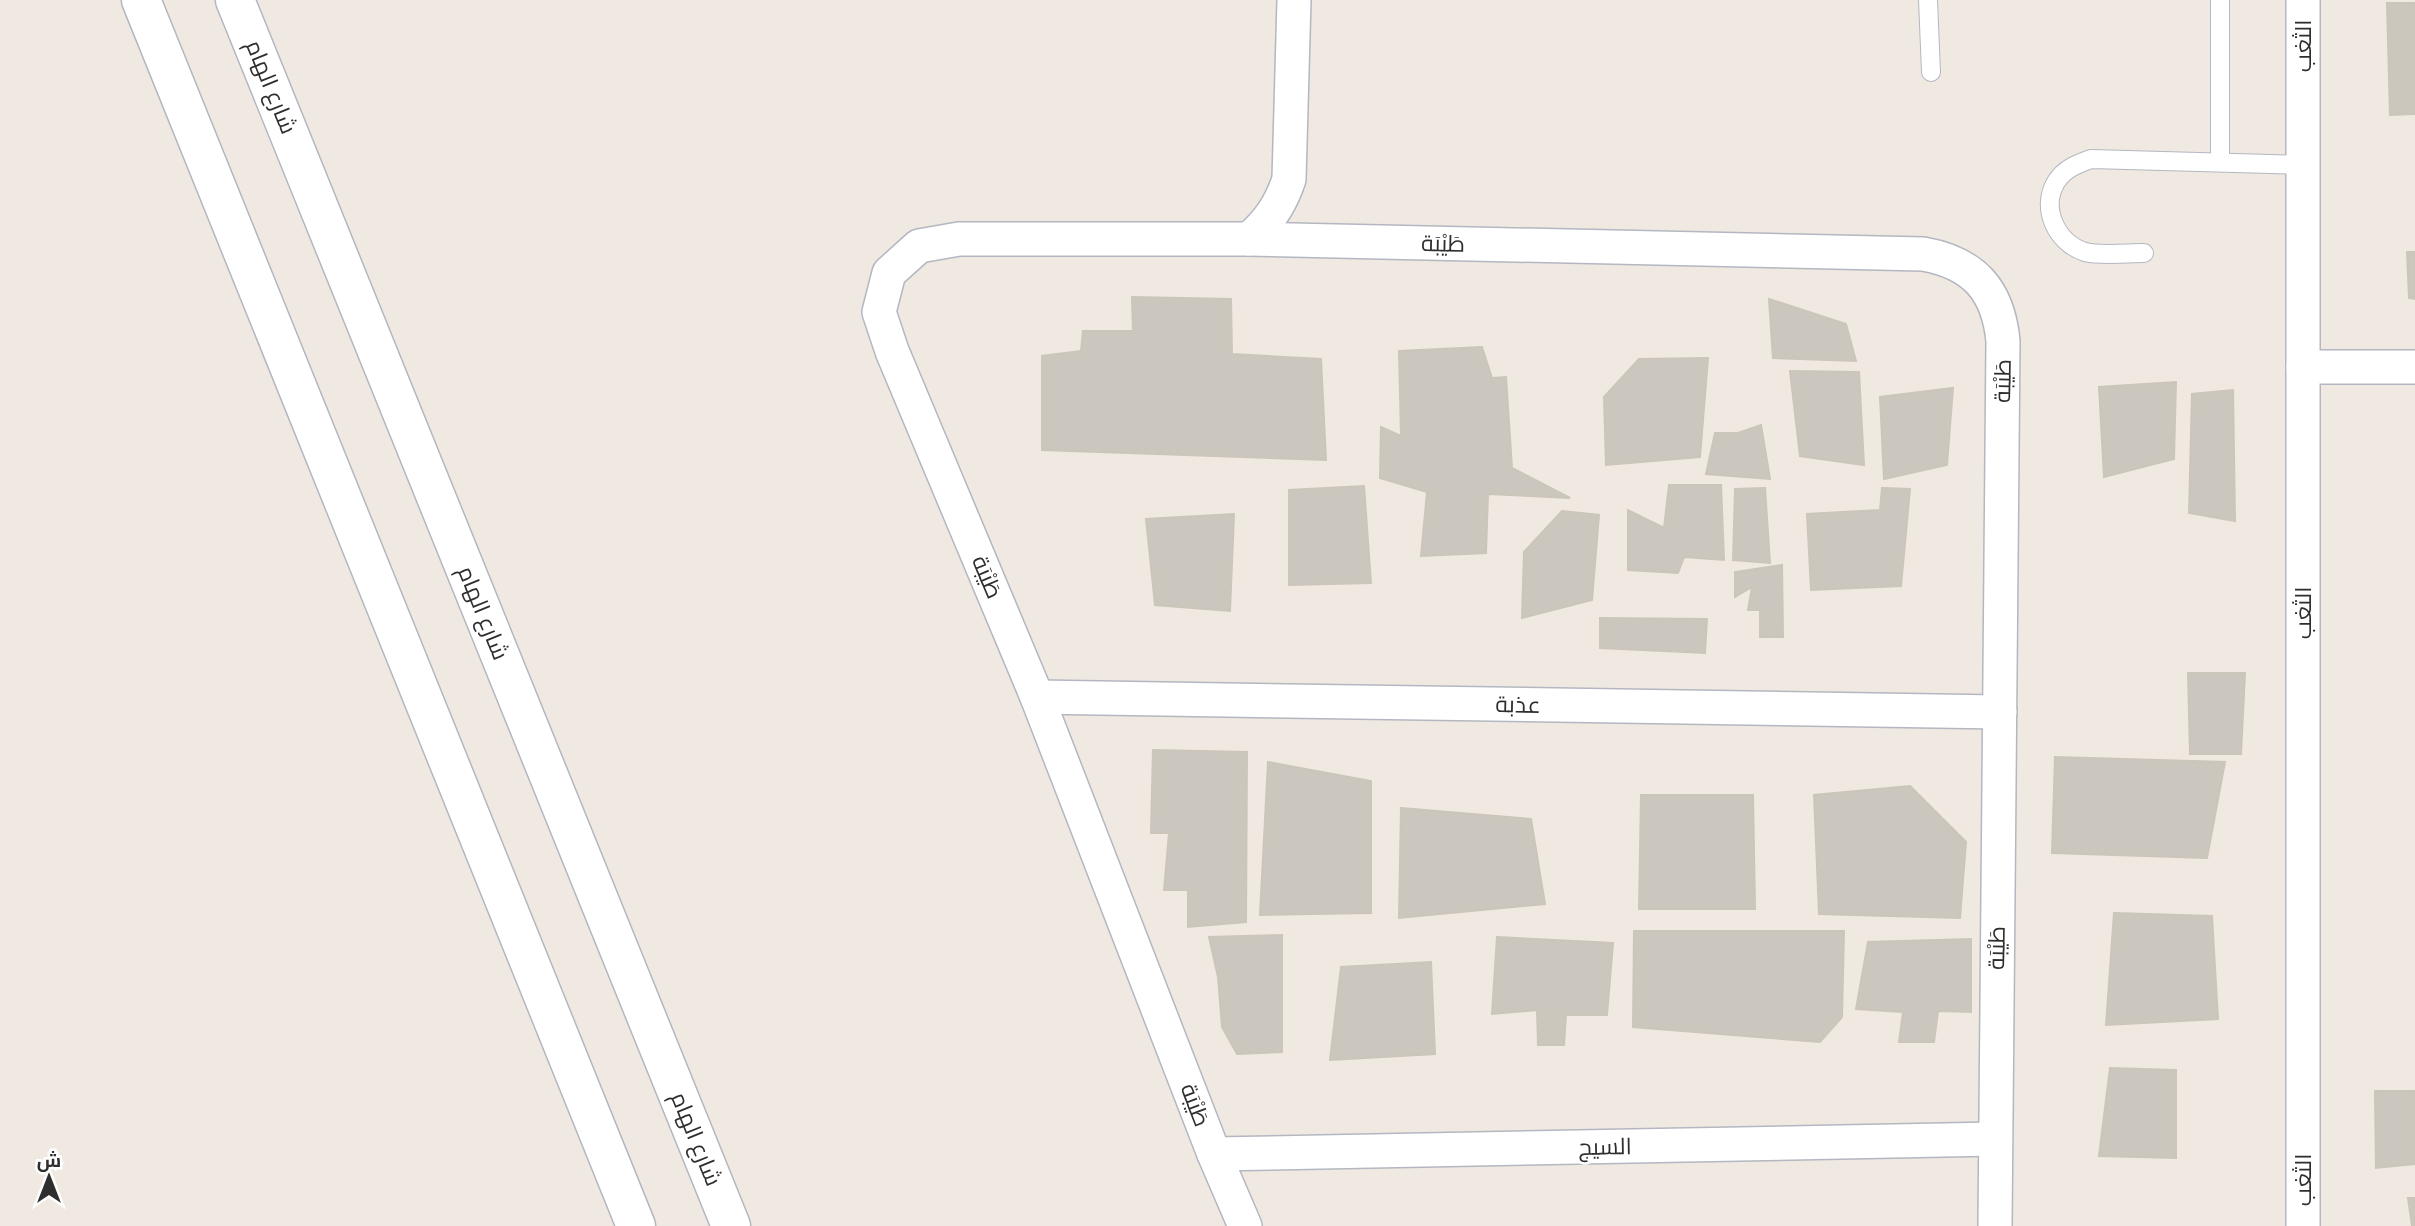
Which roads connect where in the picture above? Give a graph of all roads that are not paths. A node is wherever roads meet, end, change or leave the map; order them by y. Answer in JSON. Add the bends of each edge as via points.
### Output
{"nodes":[{"id":1,"x":141,"y":0,"type":"edge"},
{"id":2,"x":235,"y":0,"type":"edge"},
{"id":3,"x":1294,"y":0,"type":"edge"},
{"id":4,"x":1928,"y":0,"type":"edge"},
{"id":5,"x":2220,"y":0,"type":"edge"},
{"id":6,"x":2303,"y":0,"type":"edge"},
{"id":7,"x":1931,"y":72,"type":"dead end"},
{"id":8,"x":2220,"y":162,"type":"junction"},
{"id":9,"x":2303,"y":165,"type":"junction"},
{"id":10,"x":1250,"y":239,"type":"junction"},
{"id":11,"x":2144,"y":253,"type":"dead end"},
{"id":12,"x":2303,"y":367,"type":"junction"},
{"id":13,"x":2415,"y":367,"type":"edge"},
{"id":14,"x":1037,"y":697,"type":"junction"},
{"id":15,"x":2000,"y":712,"type":"junction"},
{"id":16,"x":1995,"y":1139,"type":"junction"},
{"id":17,"x":1214,"y":1154,"type":"junction"},
{"id":18,"x":636,"y":1226,"type":"edge"},
{"id":19,"x":731,"y":1226,"type":"edge"},
{"id":20,"x":1245,"y":1226,"type":"edge"},
{"id":21,"x":1995,"y":1226,"type":"edge"},
{"id":22,"x":2303,"y":1226,"type":"edge"}],
"edges":[{"from":1,"to":18,"type":"street"},
{"from":2,"to":19,"type":"street","name":"شارع الهام"},
{"from":3,"to":10,"type":"street","via":[[1289,179],[1275,212]]},
{"from":4,"to":7,"type":"lane"},
{"from":5,"to":8,"type":"lane"},
{"from":6,"to":9,"type":"street","name":"الثغب"},
{"from":8,"to":9,"type":"lane"},
{"from":8,"to":11,"type":"lane","via":[[2091,159],[2071,166],[2056,182],[2052,215],[2067,242],[2086,252]]},
{"from":9,"to":12,"type":"street","name":"الثغب"},
{"from":10,"to":14,"type":"street","name":"طَيْبَة","via":[[959,239],[919,246],[889,273],[879,312],[892,351]]},
{"from":10,"to":15,"type":"street","name":"طَيْبَة","via":[[1923,254],[1964,267],[1993,299],[2003,341]]},
{"from":12,"to":13,"type":"street"},
{"from":12,"to":22,"type":"street","name":"الثغب"},
{"from":14,"to":15,"type":"street","name":"عذبة"},
{"from":14,"to":17,"type":"street","name":"طَيْبَة"},
{"from":15,"to":16,"type":"street","name":"طَيْبَة"},
{"from":16,"to":17,"type":"street","name":"السيج"},
{"from":16,"to":21,"type":"street","name":"طَيْبَة"},
{"from":17,"to":20,"type":"street","name":"طَيْبَة"}]}
